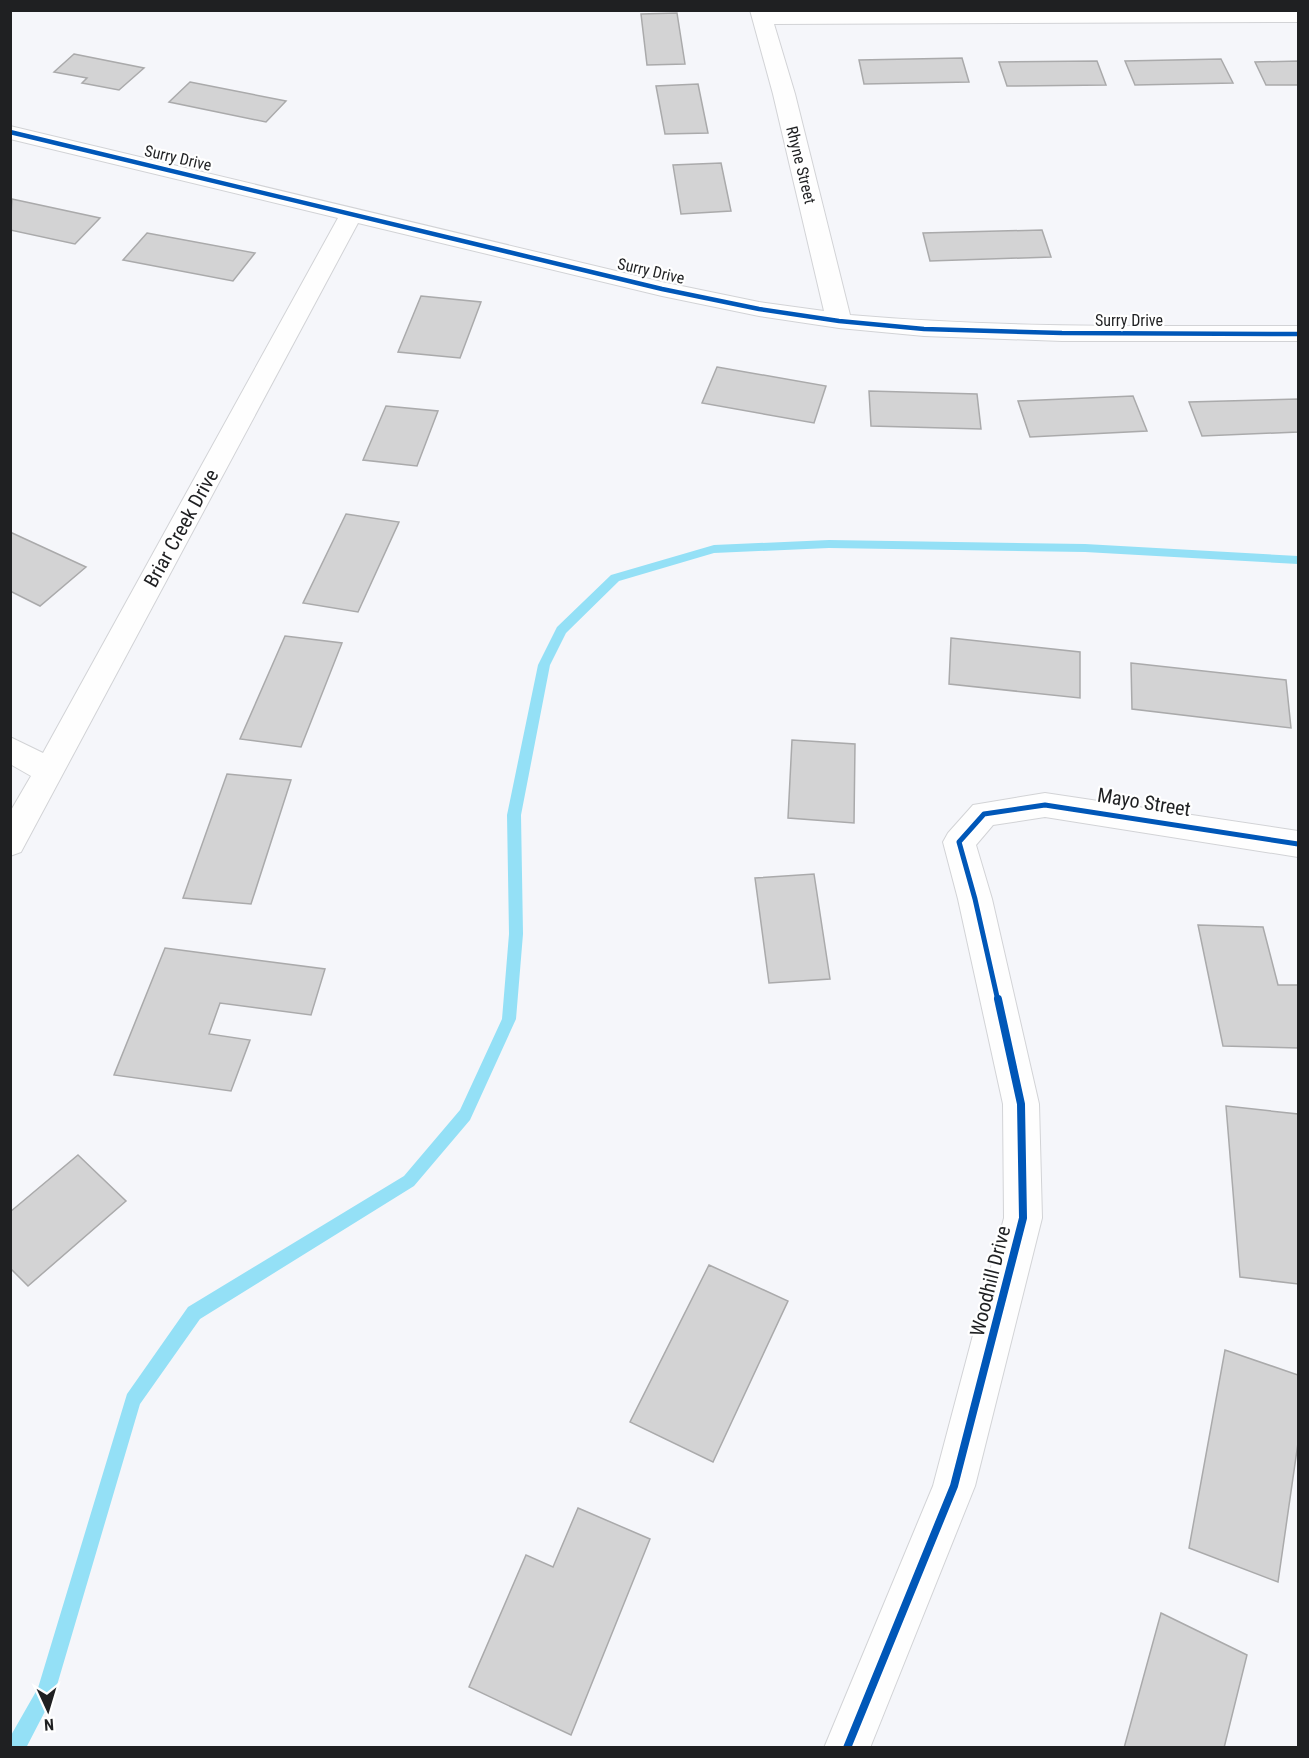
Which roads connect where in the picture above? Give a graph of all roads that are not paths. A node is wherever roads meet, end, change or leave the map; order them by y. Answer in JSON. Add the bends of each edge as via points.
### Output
{"nodes":[{"id":1,"x":761,"y":14,"type":"edge"},
{"id":2,"x":1299,"y":16,"type":"edge"},
{"id":3,"x":10,"y":132,"type":"edge"},
{"id":4,"x":352,"y":213,"type":"junction"},
{"id":5,"x":839,"y":321,"type":"junction"},
{"id":6,"x":1299,"y":334,"type":"edge"},
{"id":7,"x":10,"y":749,"type":"edge"},
{"id":8,"x":48,"y":771,"type":"junction"},
{"id":9,"x":984,"y":814,"type":"joint"},
{"id":10,"x":10,"y":843,"type":"edge"},
{"id":11,"x":1299,"y":844,"type":"edge"},
{"id":12,"x":847,"y":1748,"type":"edge"}],
"edges":[{"from":1,"to":2,"type":"street"},
{"from":1,"to":5,"type":"street","name":"Rhyne Street"},
{"from":3,"to":4,"type":"street","name":"Surry Drive"},
{"from":4,"to":5,"type":"street","name":"Surry Drive","via":[[662,289]]},
{"from":4,"to":8,"type":"street","name":"Briar Creek Drive"},
{"from":5,"to":6,"type":"street","name":"Surry Drive","via":[[981,331]]},
{"from":7,"to":8,"type":"street"},
{"from":8,"to":10,"type":"street","name":"Briar Creek Drive"},
{"from":9,"to":11,"type":"street","name":"Mayo Street","via":[[1046,805]]},
{"from":9,"to":12,"type":"street","name":"Woodhill Drive","via":[[959,842],[1021,1104],[1023,1218],[954,1486]]}]}
